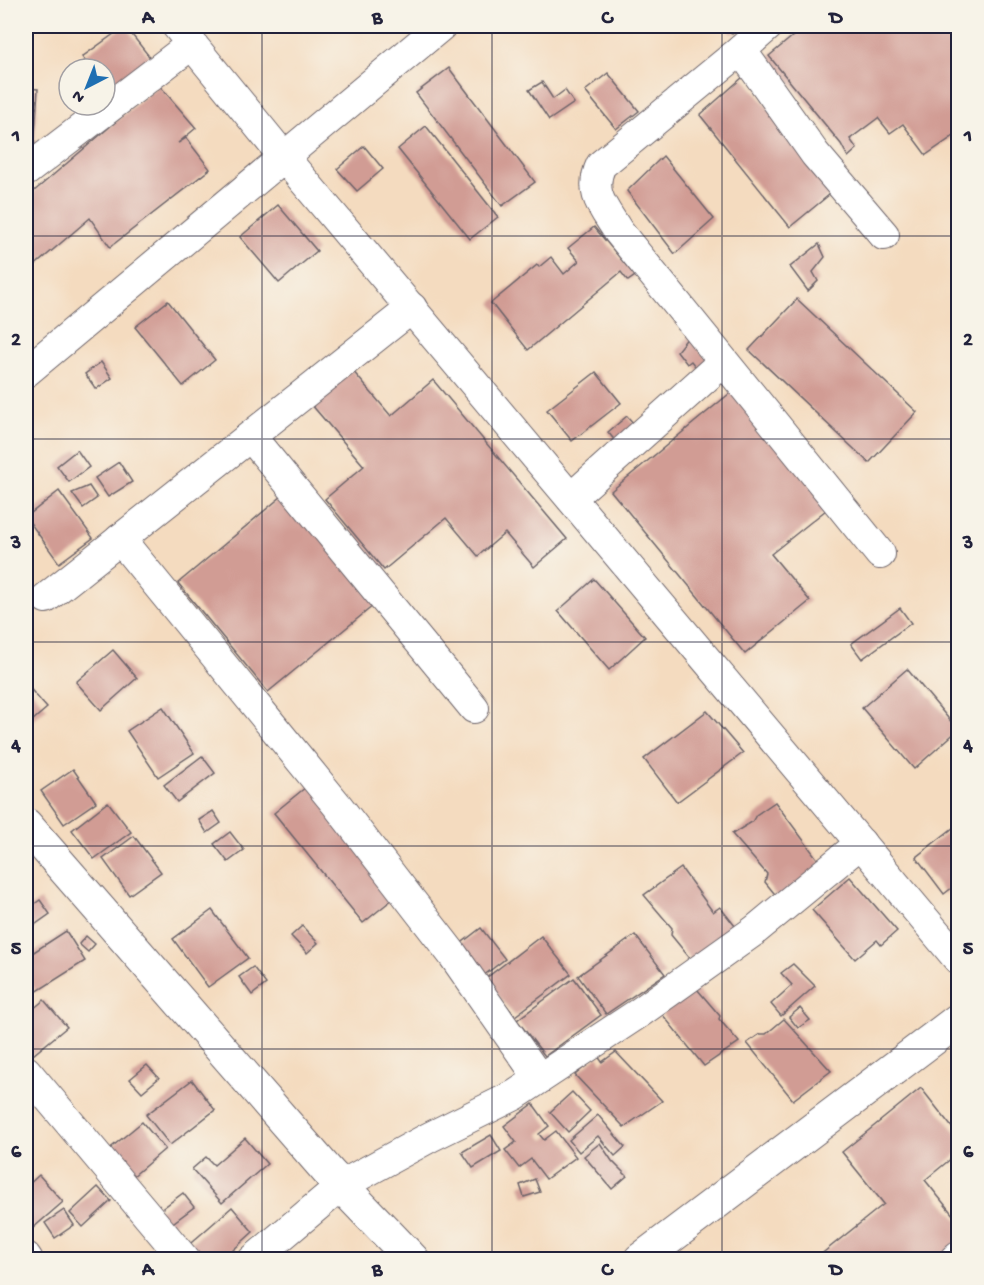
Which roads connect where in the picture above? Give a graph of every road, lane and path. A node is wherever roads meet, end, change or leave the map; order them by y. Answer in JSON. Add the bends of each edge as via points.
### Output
{"nodes":[{"id":1,"x":441,"y":26,"type":"edge"},
{"id":2,"x":768,"y":26,"type":"edge"},
{"id":3,"x":185,"y":35,"type":"edge"},
{"id":4,"x":741,"y":51,"type":"junction"},
{"id":5,"x":284,"y":156,"type":"junction"},
{"id":6,"x":26,"y":171,"type":"edge"},
{"id":7,"x":884,"y":235,"type":"dead end"},
{"id":8,"x":412,"y":308,"type":"junction"},
{"id":9,"x":723,"y":362,"type":"junction"},
{"id":10,"x":26,"y":372,"type":"edge"},
{"id":11,"x":251,"y":436,"type":"junction"},
{"id":12,"x":571,"y":498,"type":"junction"},
{"id":13,"x":120,"y":539,"type":"junction"},
{"id":14,"x":880,"y":554,"type":"dead end"},
{"id":15,"x":46,"y":598,"type":"dead end"},
{"id":16,"x":474,"y":708,"type":"dead end"},
{"id":17,"x":26,"y":825,"type":"edge"},
{"id":18,"x":861,"y":843,"type":"junction"},
{"id":19,"x":958,"y":959,"type":"edge"},
{"id":20,"x":958,"y":1020,"type":"edge"},
{"id":21,"x":26,"y":1071,"type":"edge"},
{"id":22,"x":539,"y":1078,"type":"junction"},
{"id":23,"x":342,"y":1185,"type":"junction"},
{"id":24,"x":958,"y":1256,"type":"edge"},
{"id":25,"x":185,"y":1260,"type":"edge"},
{"id":26,"x":253,"y":1260,"type":"edge"},
{"id":27,"x":413,"y":1260,"type":"edge"},
{"id":28,"x":640,"y":1260,"type":"edge"},
{"id":29,"x":954,"y":1260,"type":"edge"}],
"edges":[{"from":1,"to":5,"type":"street"},
{"from":2,"to":4,"type":"street"},
{"from":3,"to":5,"type":"street"},
{"from":3,"to":6,"type":"street"},
{"from":4,"to":7,"type":"street","via":[[815,154]]},
{"from":4,"to":9,"type":"street","via":[[601,165],[595,184],[595,191],[618,231]]},
{"from":5,"to":8,"type":"street"},
{"from":5,"to":10,"type":"street"},
{"from":8,"to":11,"type":"street"},
{"from":8,"to":12,"type":"street"},
{"from":9,"to":12,"type":"street"},
{"from":9,"to":14,"type":"street"},
{"from":11,"to":13,"type":"street"},
{"from":11,"to":16,"type":"street"},
{"from":12,"to":18,"type":"street"},
{"from":13,"to":15,"type":"street"},
{"from":13,"to":22,"type":"street","via":[[338,805],[453,955]]},
{"from":17,"to":23,"type":"street"},
{"from":18,"to":19,"type":"street"},
{"from":18,"to":22,"type":"street","via":[[754,931]]},
{"from":20,"to":28,"type":"street"},
{"from":21,"to":25,"type":"street"},
{"from":22,"to":23,"type":"street","via":[[514,1095]]},
{"from":23,"to":26,"type":"street"},
{"from":23,"to":27,"type":"street"},
{"from":24,"to":29,"type":"street"}]}
